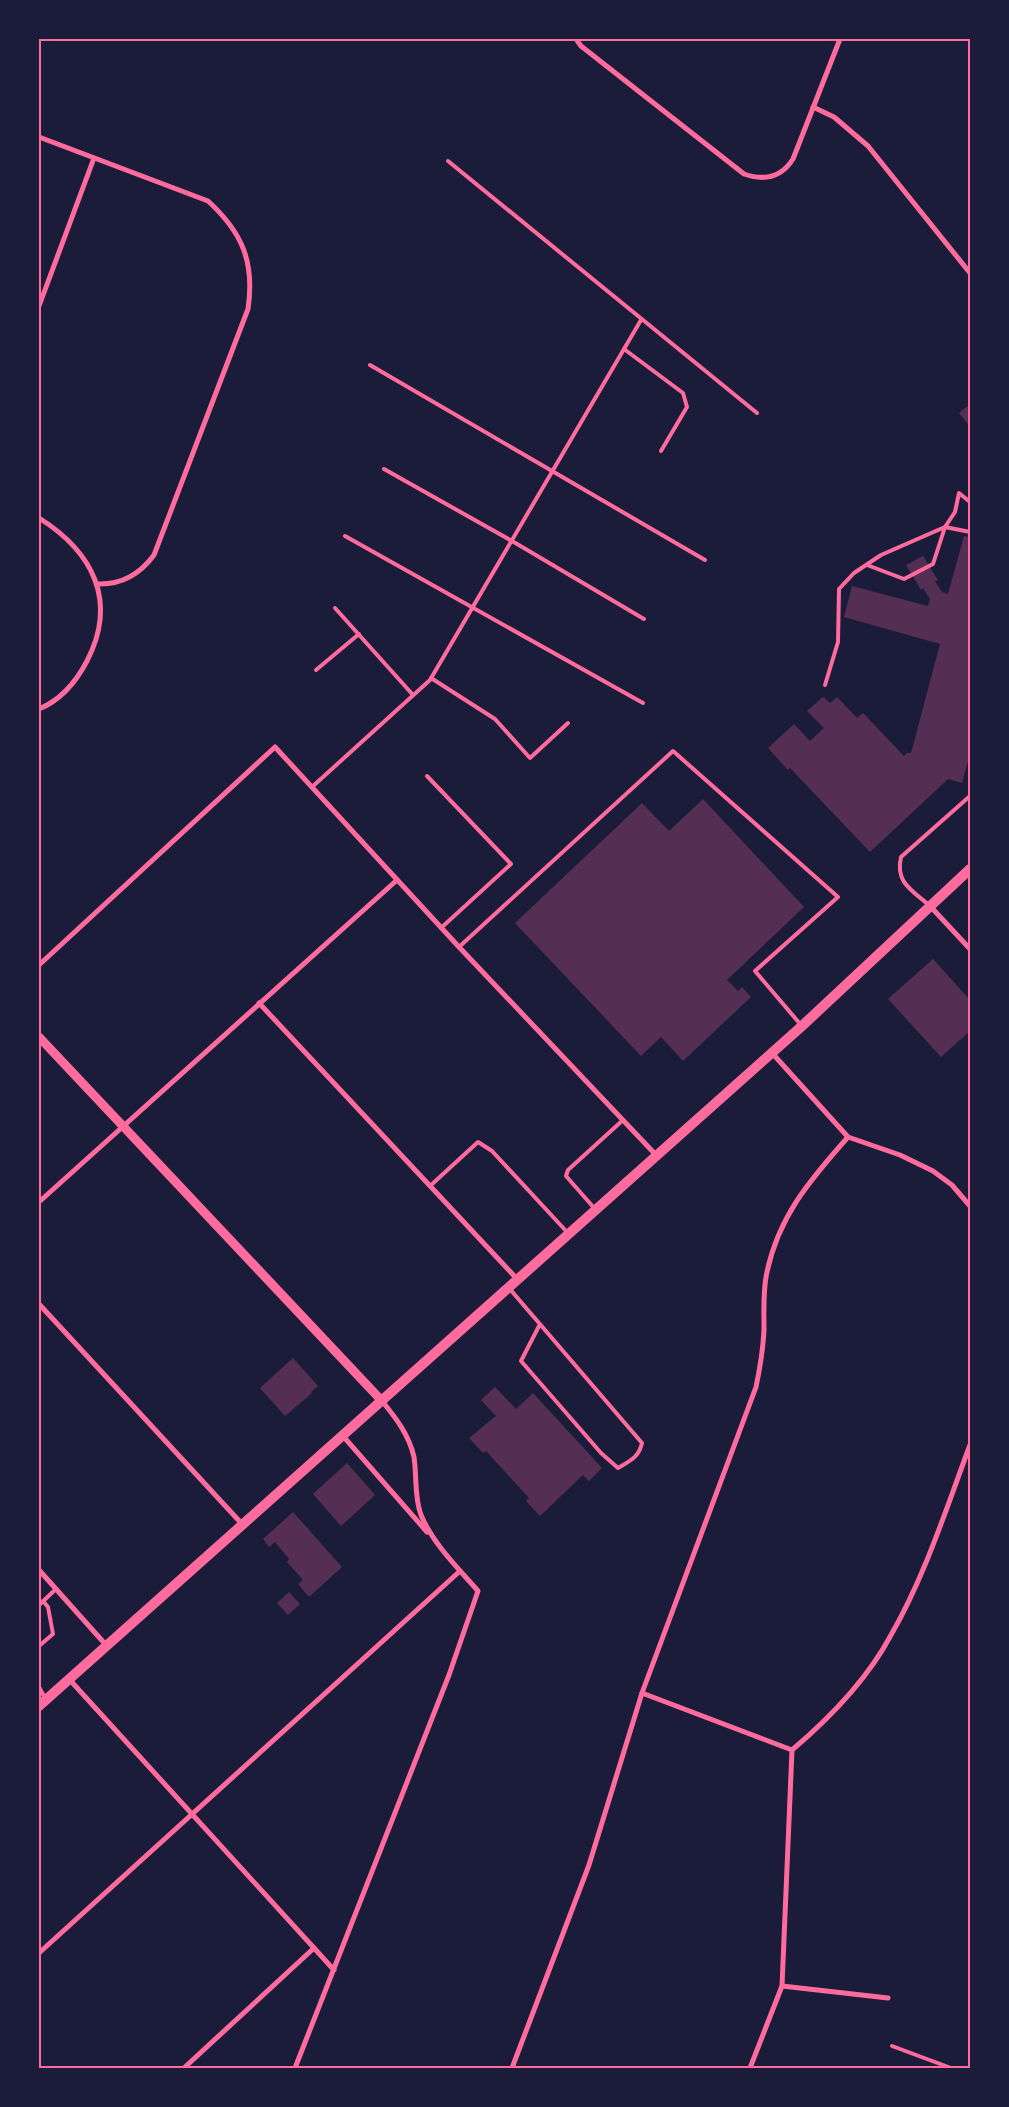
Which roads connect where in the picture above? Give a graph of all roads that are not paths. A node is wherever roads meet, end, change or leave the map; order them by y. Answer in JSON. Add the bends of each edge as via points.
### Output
{"nodes":[{"id":1,"x":219,"y":39,"type":"edge"},
{"id":2,"x":227,"y":39,"type":"edge"},
{"id":3,"x":576,"y":39,"type":"edge"},
{"id":4,"x":840,"y":39,"type":"edge"},
{"id":5,"x":814,"y":107,"type":"junction"},
{"id":6,"x":39,"y":137,"type":"edge"},
{"id":7,"x":94,"y":158,"type":"junction"},
{"id":8,"x":448,"y":161,"type":"dead end"},
{"id":9,"x":970,"y":273,"type":"edge"},
{"id":10,"x":39,"y":306,"type":"edge"},
{"id":11,"x":641,"y":320,"type":"junction"},
{"id":12,"x":624,"y":349,"type":"junction"},
{"id":13,"x":370,"y":365,"type":"dead end"},
{"id":14,"x":757,"y":413,"type":"dead end"},
{"id":15,"x":661,"y":451,"type":"dead end"},
{"id":16,"x":384,"y":469,"type":"dead end"},
{"id":17,"x":553,"y":470,"type":"junction"},
{"id":18,"x":970,"y":502,"type":"edge"},
{"id":19,"x":39,"y":518,"type":"edge"},
{"id":20,"x":945,"y":527,"type":"junction"},
{"id":21,"x":970,"y":532,"type":"edge"},
{"id":22,"x":345,"y":536,"type":"dead end"},
{"id":23,"x":512,"y":540,"type":"junction"},
{"id":24,"x":705,"y":560,"type":"dead end"},
{"id":25,"x":866,"y":565,"type":"junction"},
{"id":26,"x":97,"y":584,"type":"junction"},
{"id":27,"x":474,"y":606,"type":"junction"},
{"id":28,"x":335,"y":608,"type":"dead end"},
{"id":29,"x":644,"y":619,"type":"dead end"},
{"id":30,"x":358,"y":634,"type":"junction"},
{"id":31,"x":316,"y":670,"type":"dead end"},
{"id":32,"x":431,"y":678,"type":"junction"},
{"id":33,"x":825,"y":685,"type":"dead end"},
{"id":34,"x":413,"y":695,"type":"junction"},
{"id":35,"x":643,"y":703,"type":"dead end"},
{"id":36,"x":39,"y":709,"type":"edge"},
{"id":37,"x":568,"y":724,"type":"dead end"},
{"id":38,"x":427,"y":776,"type":"dead end"},
{"id":39,"x":312,"y":787,"type":"junction"},
{"id":40,"x":970,"y":796,"type":"edge"},
{"id":41,"x":970,"y":869,"type":"edge"},
{"id":42,"x":397,"y":880,"type":"junction"},
{"id":43,"x":930,"y":906,"type":"junction"},
{"id":44,"x":441,"y":928,"type":"junction"},
{"id":45,"x":459,"y":947,"type":"junction"},
{"id":46,"x":970,"y":949,"type":"edge"},
{"id":47,"x":39,"y":965,"type":"edge"},
{"id":48,"x":259,"y":1003,"type":"junction"},
{"id":49,"x":802,"y":1026,"type":"junction"},
{"id":50,"x":39,"y":1037,"type":"edge"},
{"id":51,"x":772,"y":1053,"type":"junction"},
{"id":52,"x":623,"y":1120,"type":"junction"},
{"id":53,"x":122,"y":1126,"type":"junction"},
{"id":54,"x":848,"y":1137,"type":"junction"},
{"id":55,"x":656,"y":1155,"type":"junction"},
{"id":56,"x":430,"y":1186,"type":"junction"},
{"id":57,"x":39,"y":1202,"type":"edge"},
{"id":58,"x":970,"y":1206,"type":"edge"},
{"id":59,"x":596,"y":1210,"type":"junction"},
{"id":60,"x":569,"y":1234,"type":"junction"},
{"id":61,"x":518,"y":1280,"type":"junction"},
{"id":62,"x":508,"y":1288,"type":"junction"},
{"id":63,"x":39,"y":1304,"type":"edge"},
{"id":64,"x":538,"y":1326,"type":"junction"},
{"id":65,"x":382,"y":1401,"type":"junction"},
{"id":66,"x":343,"y":1436,"type":"junction"},
{"id":67,"x":970,"y":1445,"type":"edge"},
{"id":68,"x":242,"y":1524,"type":"junction"},
{"id":69,"x":434,"y":1540,"type":"junction"},
{"id":70,"x":39,"y":1570,"type":"edge"},
{"id":71,"x":460,"y":1571,"type":"junction"},
{"id":72,"x":56,"y":1589,"type":"junction"},
{"id":73,"x":43,"y":1601,"type":"junction"},
{"id":74,"x":39,"y":1605,"type":"edge"},
{"id":75,"x":106,"y":1645,"type":"junction"},
{"id":76,"x":39,"y":1646,"type":"edge"},
{"id":77,"x":69,"y":1679,"type":"junction"},
{"id":78,"x":39,"y":1687,"type":"edge"},
{"id":79,"x":642,"y":1693,"type":"junction"},
{"id":80,"x":42,"y":1703,"type":"edge"},
{"id":81,"x":792,"y":1750,"type":"junction"},
{"id":82,"x":192,"y":1815,"type":"junction"},
{"id":83,"x":314,"y":1948,"type":"junction"},
{"id":84,"x":39,"y":1953,"type":"edge"},
{"id":85,"x":334,"y":1970,"type":"junction"},
{"id":86,"x":782,"y":1986,"type":"junction"},
{"id":87,"x":888,"y":1998,"type":"dead end"},
{"id":88,"x":892,"y":2046,"type":"dead end"},
{"id":89,"x":184,"y":2068,"type":"edge"},
{"id":90,"x":295,"y":2068,"type":"edge"},
{"id":91,"x":512,"y":2068,"type":"edge"},
{"id":92,"x":750,"y":2068,"type":"edge"},
{"id":93,"x":951,"y":2068,"type":"edge"}],
"edges":[{"from":1,"to":2,"type":"lane"},
{"from":3,"to":5,"type":"street","via":[[744,174],[755,178],[780,174],[793,159]]},
{"from":4,"to":5,"type":"street"},
{"from":5,"to":9,"type":"street","via":[[834,118],[868,146]]},
{"from":6,"to":7,"type":"street"},
{"from":7,"to":10,"type":"street"},
{"from":7,"to":26,"type":"street","via":[[208,201],[224,216],[245,250],[251,290],[248,309],[154,555],[134,576],[121,582]]},
{"from":8,"to":11,"type":"lane"},
{"from":11,"to":12,"type":"lane"},
{"from":11,"to":14,"type":"lane"},
{"from":12,"to":15,"type":"lane","via":[[684,393],[687,407]]},
{"from":12,"to":17,"type":"lane"},
{"from":13,"to":17,"type":"lane"},
{"from":16,"to":23,"type":"lane"},
{"from":17,"to":23,"type":"lane"},
{"from":17,"to":24,"type":"lane"},
{"from":18,"to":20,"type":"lane","via":[[959,493],[955,512]]},
{"from":19,"to":26,"type":"street","via":[[77,550],[90,566]]},
{"from":20,"to":21,"type":"lane"},
{"from":20,"to":25,"type":"lane","via":[[881,555]]},
{"from":20,"to":25,"type":"lane","via":[[933,564],[904,579]]},
{"from":22,"to":27,"type":"lane"},
{"from":23,"to":27,"type":"lane"},
{"from":23,"to":29,"type":"lane"},
{"from":25,"to":33,"type":"lane","via":[[839,589],[838,642]]},
{"from":26,"to":36,"type":"street","via":[[102,611],[92,650],[70,686]]},
{"from":27,"to":32,"type":"lane"},
{"from":27,"to":35,"type":"lane"},
{"from":28,"to":30,"type":"lane"},
{"from":30,"to":31,"type":"lane"},
{"from":30,"to":34,"type":"lane"},
{"from":32,"to":34,"type":"lane"},
{"from":32,"to":37,"type":"lane","via":[[495,719],[530,758]]},
{"from":34,"to":39,"type":"lane"},
{"from":38,"to":44,"type":"lane","via":[[511,864]]},
{"from":39,"to":42,"type":"street"},
{"from":39,"to":47,"type":"street","via":[[275,747]]},
{"from":40,"to":43,"type":"lane","via":[[900,857],[898,868],[902,881]]},
{"from":41,"to":43,"type":"main road"},
{"from":42,"to":44,"type":"street"},
{"from":42,"to":48,"type":"street"},
{"from":43,"to":46,"type":"street"},
{"from":43,"to":49,"type":"main road"},
{"from":44,"to":45,"type":"street"},
{"from":45,"to":49,"type":"lane","via":[[673,751],[838,897],[755,971]]},
{"from":45,"to":52,"type":"street"},
{"from":48,"to":53,"type":"street"},
{"from":48,"to":56,"type":"street"},
{"from":49,"to":51,"type":"main road"},
{"from":50,"to":53,"type":"street"},
{"from":51,"to":54,"type":"street"},
{"from":51,"to":55,"type":"main road"},
{"from":52,"to":55,"type":"street"},
{"from":52,"to":59,"type":"lane","via":[[568,1170],[566,1176]]},
{"from":53,"to":57,"type":"street"},
{"from":53,"to":65,"type":"street"},
{"from":54,"to":58,"type":"street","via":[[900,1155],[933,1171],[952,1185]]},
{"from":54,"to":79,"type":"street","via":[[800,1193],[774,1248],[766,1277],[762,1359],[756,1387]]},
{"from":55,"to":59,"type":"main road"},
{"from":56,"to":60,"type":"lane","via":[[478,1142],[492,1151]]},
{"from":56,"to":61,"type":"street"},
{"from":59,"to":60,"type":"main road"},
{"from":60,"to":61,"type":"main road"},
{"from":61,"to":62,"type":"main road"},
{"from":62,"to":64,"type":"lane"},
{"from":62,"to":65,"type":"main road"},
{"from":63,"to":68,"type":"street"},
{"from":64,"to":64,"type":"lane","via":[[521,1361],[600,1453],[618,1468],[632,1460],[640,1452],[642,1443]]},
{"from":65,"to":66,"type":"main road"},
{"from":65,"to":69,"type":"street","via":[[409,1440],[418,1503]]},
{"from":66,"to":68,"type":"main road"},
{"from":66,"to":69,"type":"street"},
{"from":67,"to":81,"type":"street","via":[[910,1599],[891,1637],[845,1699]]},
{"from":68,"to":75,"type":"main road"},
{"from":69,"to":71,"type":"street"},
{"from":70,"to":72,"type":"street"},
{"from":71,"to":82,"type":"street"},
{"from":71,"to":85,"type":"street","via":[[478,1592]]},
{"from":72,"to":73,"type":"lane"},
{"from":72,"to":75,"type":"street"},
{"from":73,"to":74,"type":"lane"},
{"from":73,"to":76,"type":"lane","via":[[48,1607],[53,1634]]},
{"from":75,"to":77,"type":"main road"},
{"from":77,"to":80,"type":"main road"},
{"from":77,"to":82,"type":"street"},
{"from":78,"to":80,"type":"lane"},
{"from":79,"to":81,"type":"street"},
{"from":79,"to":91,"type":"street","via":[[589,1865]]},
{"from":81,"to":86,"type":"street"},
{"from":82,"to":83,"type":"street"},
{"from":82,"to":84,"type":"street"},
{"from":83,"to":85,"type":"street"},
{"from":83,"to":89,"type":"street"},
{"from":85,"to":90,"type":"street"},
{"from":86,"to":87,"type":"street"},
{"from":86,"to":92,"type":"street"},
{"from":88,"to":93,"type":"lane"}]}
